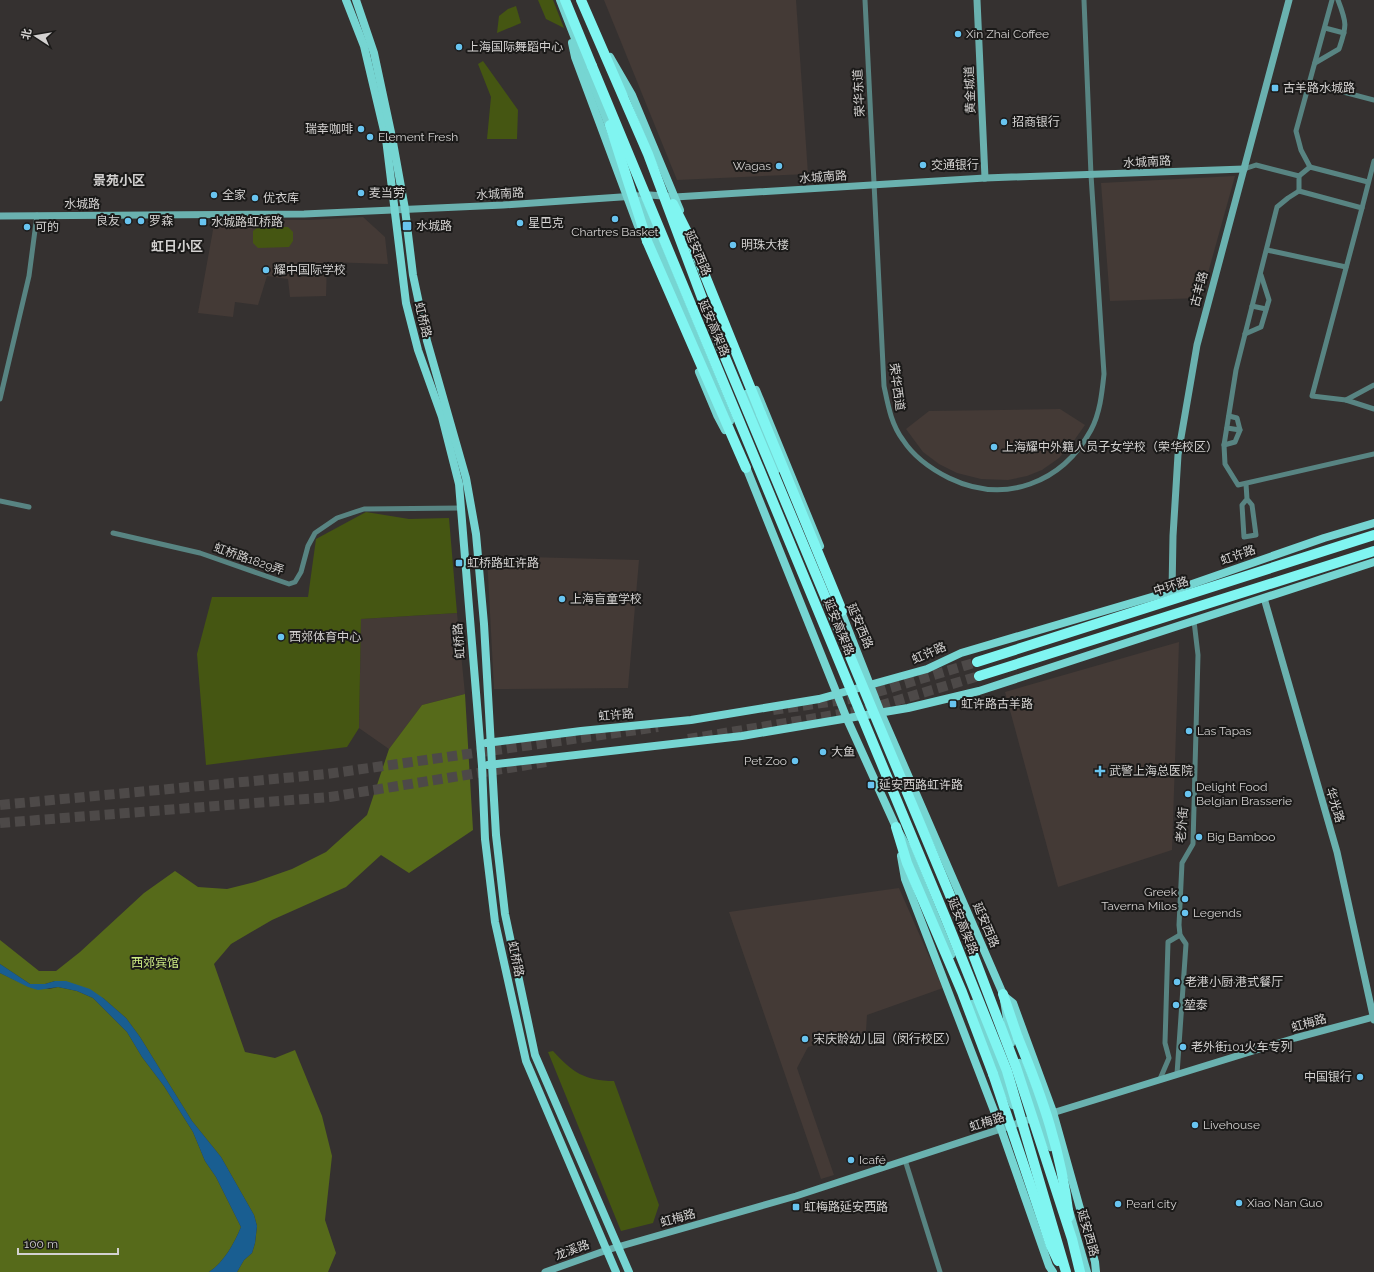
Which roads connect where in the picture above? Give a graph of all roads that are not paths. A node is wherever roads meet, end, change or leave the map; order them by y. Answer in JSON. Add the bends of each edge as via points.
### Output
{"nodes":[{"id":1,"x":346,"y":0,"type":"edge"},
{"id":2,"x":356,"y":0,"type":"edge"},
{"id":3,"x":560,"y":0,"type":"edge"},
{"id":4,"x":565,"y":0,"type":"edge"},
{"id":5,"x":582,"y":0,"type":"edge"},
{"id":6,"x":865,"y":0,"type":"edge"},
{"id":7,"x":977,"y":0,"type":"edge"},
{"id":8,"x":1084,"y":0,"type":"edge"},
{"id":9,"x":1289,"y":0,"type":"edge"},
{"id":10,"x":1332,"y":0,"type":"edge"},
{"id":11,"x":1338,"y":0,"type":"edge"},
{"id":12,"x":567,"y":20,"type":"junction"},
{"id":13,"x":1325,"y":28,"type":"junction"},
{"id":14,"x":594,"y":29,"type":"junction"},
{"id":15,"x":1344,"y":32,"type":"junction"},
{"id":16,"x":1315,"y":63,"type":"junction"},
{"id":17,"x":592,"y":66,"type":"junction"},
{"id":18,"x":1309,"y":83,"type":"junction"},
{"id":19,"x":1374,"y":100,"type":"edge"},
{"id":20,"x":648,"y":154,"type":"junction"},
{"id":21,"x":1374,"y":161,"type":"edge"},
{"id":22,"x":1310,"y":168,"type":"junction"},
{"id":23,"x":1244,"y":169,"type":"junction"},
{"id":24,"x":1091,"y":175,"type":"junction"},
{"id":25,"x":1300,"y":176,"type":"junction"},
{"id":26,"x":985,"y":178,"type":"junction"},
{"id":27,"x":1368,"y":182,"type":"junction"},
{"id":28,"x":873,"y":185,"type":"junction"},
{"id":29,"x":1299,"y":191,"type":"junction"},
{"id":30,"x":661,"y":195,"type":"junction"},
{"id":31,"x":637,"y":196,"type":"junction"},
{"id":32,"x":626,"y":197,"type":"junction"},
{"id":33,"x":675,"y":197,"type":"junction"},
{"id":34,"x":1362,"y":208,"type":"junction"},
{"id":35,"x":394,"y":209,"type":"junction"},
{"id":36,"x":405,"y":209,"type":"junction"},
{"id":37,"x":37,"y":215,"type":"junction"},
{"id":38,"x":0,"y":216,"type":"edge"},
{"id":39,"x":1268,"y":250,"type":"junction"},
{"id":40,"x":1346,"y":268,"type":"junction"},
{"id":41,"x":1261,"y":274,"type":"junction"},
{"id":42,"x":1252,"y":306,"type":"junction"},
{"id":43,"x":1266,"y":309,"type":"junction"},
{"id":44,"x":1244,"y":334,"type":"junction"},
{"id":45,"x":1374,"y":385,"type":"edge"},
{"id":46,"x":0,"y":399,"type":"edge"},
{"id":47,"x":1346,"y":400,"type":"junction"},
{"id":48,"x":1374,"y":409,"type":"edge"},
{"id":49,"x":1229,"y":416,"type":"junction"},
{"id":50,"x":1227,"y":428,"type":"junction"},
{"id":51,"x":1240,"y":430,"type":"junction"},
{"id":52,"x":1224,"y":445,"type":"junction"},
{"id":53,"x":1374,"y":454,"type":"edge"},
{"id":54,"x":746,"y":468,"type":"junction"},
{"id":55,"x":1246,"y":484,"type":"junction"},
{"id":56,"x":1247,"y":500,"type":"junction"},
{"id":57,"x":0,"y":501,"type":"edge"},
{"id":58,"x":30,"y":507,"type":"dead end"},
{"id":59,"x":461,"y":508,"type":"junction"},
{"id":60,"x":1374,"y":523,"type":"edge"},
{"id":61,"x":114,"y":533,"type":"dead end"},
{"id":62,"x":1374,"y":535,"type":"edge"},
{"id":63,"x":1374,"y":551,"type":"edge"},
{"id":64,"x":1374,"y":562,"type":"edge"},
{"id":65,"x":1172,"y":591,"type":"junction"},
{"id":66,"x":1264,"y":598,"type":"junction"},
{"id":67,"x":842,"y":611,"type":"junction"},
{"id":68,"x":1194,"y":621,"type":"junction"},
{"id":69,"x":977,"y":662,"type":"tunnel mouth"},
{"id":70,"x":979,"y":676,"type":"tunnel mouth"},
{"id":71,"x":872,"y":686,"type":"junction"},
{"id":72,"x":837,"y":694,"type":"junction"},
{"id":73,"x":881,"y":713,"type":"junction"},
{"id":74,"x":847,"y":719,"type":"junction"},
{"id":75,"x":491,"y":743,"type":"junction"},
{"id":76,"x":480,"y":744,"type":"junction"},
{"id":77,"x":492,"y":764,"type":"junction"},
{"id":78,"x":482,"y":766,"type":"junction"},
{"id":79,"x":896,"y":827,"type":"junction"},
{"id":80,"x":1180,"y":935,"type":"junction"},
{"id":81,"x":1003,"y":994,"type":"junction"},
{"id":82,"x":1374,"y":1018,"type":"edge"},
{"id":83,"x":1178,"y":1074,"type":"junction"},
{"id":84,"x":1160,"y":1079,"type":"junction"},
{"id":85,"x":1048,"y":1098,"type":"junction"},
{"id":86,"x":1053,"y":1112,"type":"junction"},
{"id":87,"x":1041,"y":1116,"type":"junction"},
{"id":88,"x":1020,"y":1123,"type":"junction"},
{"id":89,"x":1001,"y":1129,"type":"junction"},
{"id":90,"x":905,"y":1160,"type":"junction"},
{"id":91,"x":1072,"y":1239,"type":"junction"},
{"id":92,"x":619,"y":1247,"type":"junction"},
{"id":93,"x":607,"y":1250,"type":"junction"},
{"id":94,"x":545,"y":1272,"type":"edge"},
{"id":95,"x":616,"y":1272,"type":"edge"},
{"id":96,"x":629,"y":1272,"type":"edge"},
{"id":97,"x":940,"y":1272,"type":"edge"},
{"id":98,"x":1053,"y":1272,"type":"edge"},
{"id":99,"x":1064,"y":1272,"type":"edge"},
{"id":100,"x":1080,"y":1272,"type":"edge"},
{"id":101,"x":1087,"y":1272,"type":"edge"},
{"id":102,"x":1096,"y":1272,"type":"edge"}],
"edges":[{"from":1,"to":35,"type":"main road","name":"虹桥路","via":[[364,46],[386,139]]},
{"from":2,"to":36,"type":"main road","name":"虹桥路","via":[[374,53]]},
{"from":3,"to":12,"type":"main road"},
{"from":4,"to":17,"type":"highway","name":"延安高架路"},
{"from":5,"to":14,"type":"main road","name":"延安西路"},
{"from":5,"to":20,"type":"highway","name":"延安高架路","bridge":true},
{"from":6,"to":28,"type":"street","name":"荣华东道"},
{"from":7,"to":26,"type":"street","name":"黄金城道"},
{"from":8,"to":24,"type":"street"},
{"from":9,"to":23,"type":"street","name":"古羊路"},
{"from":10,"to":13,"type":"street"},
{"from":11,"to":15,"type":"street","via":[[1346,20]]},
{"from":12,"to":31,"type":"main road"},
{"from":12,"to":32,"type":"main road","via":[[575,57]]},
{"from":13,"to":15,"type":"street"},
{"from":13,"to":16,"type":"street"},
{"from":14,"to":30,"type":"main road","name":"延安西路"},
{"from":14,"to":33,"type":"main road","name":"延安西路","via":[[632,95]]},
{"from":15,"to":16,"type":"street","via":[[1339,49]]},
{"from":16,"to":18,"type":"street"},
{"from":17,"to":54,"type":"highway","bridge":true,"via":[[647,241]]},
{"from":17,"to":99,"type":"highway","name":"延安高架路","bridge":true,"via":[[1004,1063]]},
{"from":18,"to":19,"type":"street"},
{"from":18,"to":22,"type":"street","via":[[1296,131],[1301,150]]},
{"from":20,"to":67,"type":"highway","bridge":true,"via":[[688,236]]},
{"from":20,"to":91,"type":"highway","name":"延安高架路","bridge":true,"via":[[717,338],[957,912],[1016,1067]]},
{"from":21,"to":27,"type":"street"},
{"from":22,"to":25,"type":"street"},
{"from":22,"to":27,"type":"street"},
{"from":23,"to":24,"type":"street","name":"水城南路"},
{"from":23,"to":25,"type":"street","via":[[1256,165]]},
{"from":23,"to":65,"type":"street","name":"古羊路","via":[[1206,306],[1189,382],[1175,493]]},
{"from":24,"to":26,"type":"street","name":"水城南路"},
{"from":24,"to":28,"type":"street","name":"荣华西道","via":[[1104,374],[1101,402],[1091,429],[1076,453],[1053,474],[1032,484],[1006,489],[980,488],[937,472],[919,459],[902,440],[890,415],[884,386]]},
{"from":25,"to":29,"type":"street"},
{"from":26,"to":28,"type":"street","name":"水城南路"},
{"from":27,"to":34,"type":"street"},
{"from":28,"to":33,"type":"street","name":"水城南路"},
{"from":29,"to":34,"type":"street"},
{"from":29,"to":39,"type":"street","via":[[1277,207]]},
{"from":30,"to":31,"type":"street","name":"水城南路"},
{"from":30,"to":33,"type":"street","name":"水城南路"},
{"from":30,"to":67,"type":"main road","name":"延安西路","via":[[819,571]]},
{"from":31,"to":32,"type":"street","name":"水城南路"},
{"from":31,"to":54,"type":"main road","via":[[727,411]]},
{"from":32,"to":36,"type":"street","name":"水城南路"},
{"from":32,"to":54,"type":"main road","via":[[717,415]]},
{"from":33,"to":67,"type":"main road","name":"延安西路","via":[[724,319],[770,421],[829,568]]},
{"from":34,"to":40,"type":"street"},
{"from":35,"to":36,"type":"street","name":"水城路"},
{"from":35,"to":37,"type":"street","name":"水城路","via":[[304,214]]},
{"from":35,"to":59,"type":"main road","name":"虹桥路","via":[[406,303],[418,350],[442,417],[459,484]]},
{"from":36,"to":75,"type":"main road","name":"虹桥路","via":[[427,341],[466,478],[476,534]]},
{"from":37,"to":38,"type":"street","name":"水城路"},
{"from":37,"to":46,"type":"street","via":[[29,276]]},
{"from":39,"to":40,"type":"street"},
{"from":39,"to":41,"type":"street"},
{"from":40,"to":47,"type":"street","via":[[1312,396]]},
{"from":41,"to":42,"type":"street"},
{"from":41,"to":43,"type":"street","via":[[1268,300]]},
{"from":42,"to":43,"type":"street"},
{"from":42,"to":44,"type":"street"},
{"from":43,"to":44,"type":"street","via":[[1261,327]]},
{"from":44,"to":49,"type":"street"},
{"from":45,"to":47,"type":"street"},
{"from":47,"to":48,"type":"street"},
{"from":49,"to":50,"type":"street"},
{"from":49,"to":51,"type":"street","via":[[1238,418]]},
{"from":50,"to":51,"type":"street"},
{"from":50,"to":52,"type":"street"},
{"from":51,"to":52,"type":"street","via":[[1235,442]]},
{"from":52,"to":55,"type":"street","via":[[1225,464],[1238,485]]},
{"from":53,"to":55,"type":"street"},
{"from":54,"to":72,"type":"main road"},
{"from":55,"to":56,"type":"street"},
{"from":56,"to":56,"type":"street","via":[[1242,505],[1244,537],[1256,535],[1252,505]]},
{"from":57,"to":58,"type":"street"},
{"from":59,"to":61,"type":"street","name":"虹桥路1829弄","via":[[364,509],[337,518],[315,533],[308,546],[301,572],[295,582],[289,584],[200,553]]},
{"from":59,"to":76,"type":"main road","name":"虹桥路"},
{"from":60,"to":65,"type":"main road","name":"虹许路"},
{"from":62,"to":69,"type":"highway","name":"中环路"},
{"from":63,"to":70,"type":"highway"},
{"from":64,"to":66,"type":"main road"},
{"from":65,"to":71,"type":"main road","name":"虹许路","via":[[961,653],[933,667]]},
{"from":66,"to":68,"type":"main road"},
{"from":66,"to":82,"type":"street","name":"华光路","via":[[1338,852]]},
{"from":67,"to":71,"type":"main road","name":"延安西路"},
{"from":68,"to":73,"type":"main road","via":[[978,691]]},
{"from":68,"to":80,"type":"street","name":"老外街","via":[[1198,655],[1193,844],[1182,863]]},
{"from":71,"to":72,"type":"main road","name":"虹许路"},
{"from":71,"to":73,"type":"main road","name":"延安西路"},
{"from":72,"to":74,"type":"main road"},
{"from":72,"to":75,"type":"main road","name":"虹许路","via":[[777,707],[699,719]]},
{"from":73,"to":74,"type":"main road"},
{"from":73,"to":81,"type":"main road","name":"延安西路"},
{"from":74,"to":77,"type":"main road","via":[[742,736]]},
{"from":74,"to":79,"type":"main road"},
{"from":75,"to":76,"type":"main road","name":"虹许路"},
{"from":75,"to":77,"type":"main road","name":"虹桥路"},
{"from":76,"to":78,"type":"main road","name":"虹桥路"},
{"from":77,"to":78,"type":"main road"},
{"from":77,"to":92,"type":"main road","name":"虹桥路","via":[[496,835],[505,914],[535,1055]]},
{"from":78,"to":93,"type":"main road","name":"虹桥路","via":[[485,839],[496,922],[526,1061]]},
{"from":79,"to":88,"type":"main road","via":[[907,847]]},
{"from":79,"to":89,"type":"main road","via":[[905,879]]},
{"from":79,"to":99,"type":"highway","bridge":true,"via":[[907,863],[962,992],[993,1074],[1050,1246]]},
{"from":80,"to":83,"type":"street","name":"老外街","via":[[1186,944]]},
{"from":80,"to":84,"type":"street","via":[[1168,942],[1165,1043],[1169,1058]]},
{"from":81,"to":85,"type":"main road","via":[[1013,1003]]},
{"from":81,"to":87,"type":"main road","name":"延安西路","via":[[1009,1038]]},
{"from":81,"to":91,"type":"highway","bridge":true,"via":[[1055,1137]]},
{"from":82,"to":83,"type":"street","name":"虹梅路"},
{"from":83,"to":84,"type":"street","name":"虹梅路"},
{"from":84,"to":86,"type":"street","name":"虹梅路"},
{"from":85,"to":86,"type":"main road"},
{"from":85,"to":87,"type":"main road"},
{"from":86,"to":87,"type":"street","name":"虹梅路"},
{"from":86,"to":102,"type":"main road"},
{"from":87,"to":88,"type":"street","name":"虹梅路"},
{"from":87,"to":101,"type":"main road","name":"延安西路"},
{"from":88,"to":89,"type":"street","name":"虹梅路"},
{"from":88,"to":99,"type":"main road"},
{"from":89,"to":90,"type":"street","name":"虹梅路"},
{"from":89,"to":98,"type":"main road"},
{"from":90,"to":92,"type":"street","name":"虹梅路","via":[[796,1196]]},
{"from":90,"to":97,"type":"street"},
{"from":91,"to":100,"type":"highway","name":"延安高架路","bridge":true},
{"from":92,"to":93,"type":"street","name":"虹梅路"},
{"from":92,"to":96,"type":"main road","name":"虹桥路"},
{"from":93,"to":94,"type":"street","name":"龙溪路"},
{"from":93,"to":95,"type":"main road","name":"虹桥路"}]}
